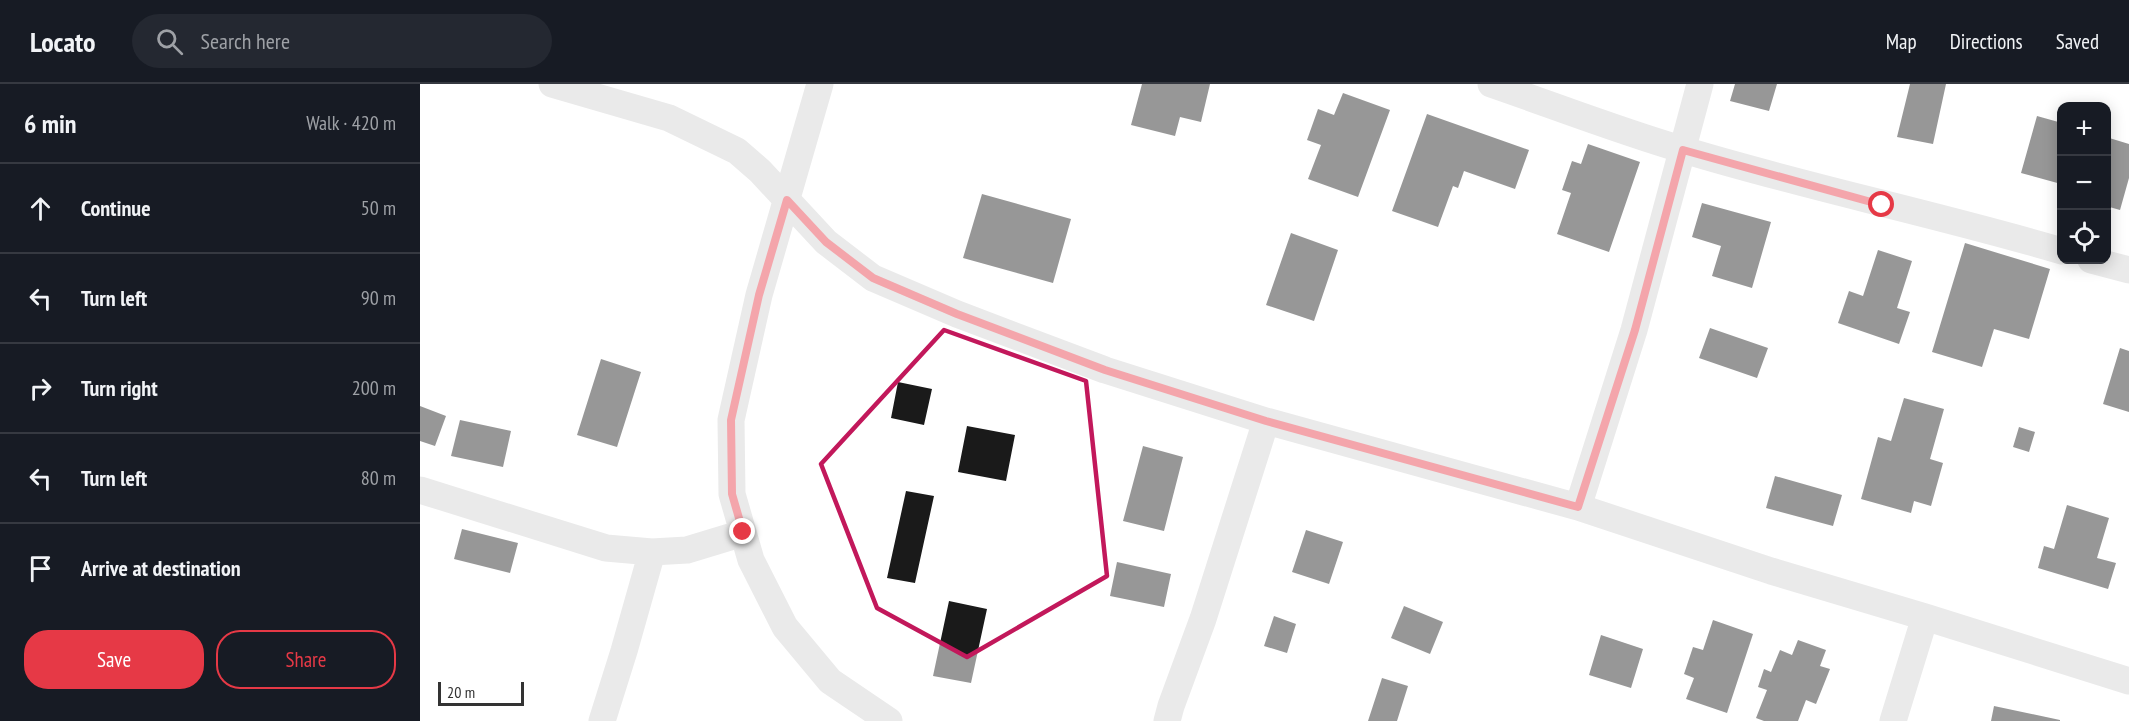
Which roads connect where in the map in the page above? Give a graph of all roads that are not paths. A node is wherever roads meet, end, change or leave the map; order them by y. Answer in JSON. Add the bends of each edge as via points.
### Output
{"nodes":[{"id":1,"x":552,"y":84,"type":"edge"},
{"id":2,"x":820,"y":84,"type":"edge"},
{"id":3,"x":1491,"y":84,"type":"edge"},
{"id":4,"x":1700,"y":84,"type":"edge"},
{"id":5,"x":1683,"y":150,"type":"junction"},
{"id":6,"x":787,"y":200,"type":"junction"},
{"id":7,"x":2057,"y":250,"type":"edge"},
{"id":8,"x":2106,"y":264,"type":"edge"},
{"id":9,"x":2129,"y":270,"type":"edge"},
{"id":10,"x":1266,"y":421,"type":"junction"},
{"id":11,"x":420,"y":490,"type":"edge"},
{"id":12,"x":1578,"y":507,"type":"junction"},
{"id":13,"x":743,"y":532,"type":"junction"},
{"id":14,"x":652,"y":552,"type":"junction"},
{"id":15,"x":1925,"y":617,"type":"junction"},
{"id":16,"x":2129,"y":681,"type":"edge"},
{"id":17,"x":602,"y":721,"type":"edge"},
{"id":18,"x":889,"y":721,"type":"edge"},
{"id":19,"x":1167,"y":721,"type":"edge"},
{"id":20,"x":1893,"y":721,"type":"edge"}],
"edges":[{"from":1,"to":6,"type":"street","via":[[669,118],[708,136],[737,151]]},
{"from":2,"to":6,"type":"street"},
{"from":3,"to":5,"type":"street"},
{"from":4,"to":5,"type":"street"},
{"from":5,"to":7,"type":"street"},
{"from":5,"to":12,"type":"street","via":[[1635,330]]},
{"from":6,"to":10,"type":"street","via":[[826,242],[873,278],[1105,370]]},
{"from":6,"to":13,"type":"street","via":[[759,295],[731,420],[732,494]]},
{"from":8,"to":9,"type":"street"},
{"from":10,"to":12,"type":"street"},
{"from":10,"to":19,"type":"street"},
{"from":11,"to":14,"type":"street","via":[[606,548]]},
{"from":12,"to":15,"type":"street"},
{"from":13,"to":14,"type":"street","via":[[687,550]]},
{"from":13,"to":18,"type":"street","via":[[751,560],[785,627],[830,681]]},
{"from":14,"to":17,"type":"street"},
{"from":15,"to":16,"type":"street"},
{"from":15,"to":20,"type":"street"}]}
